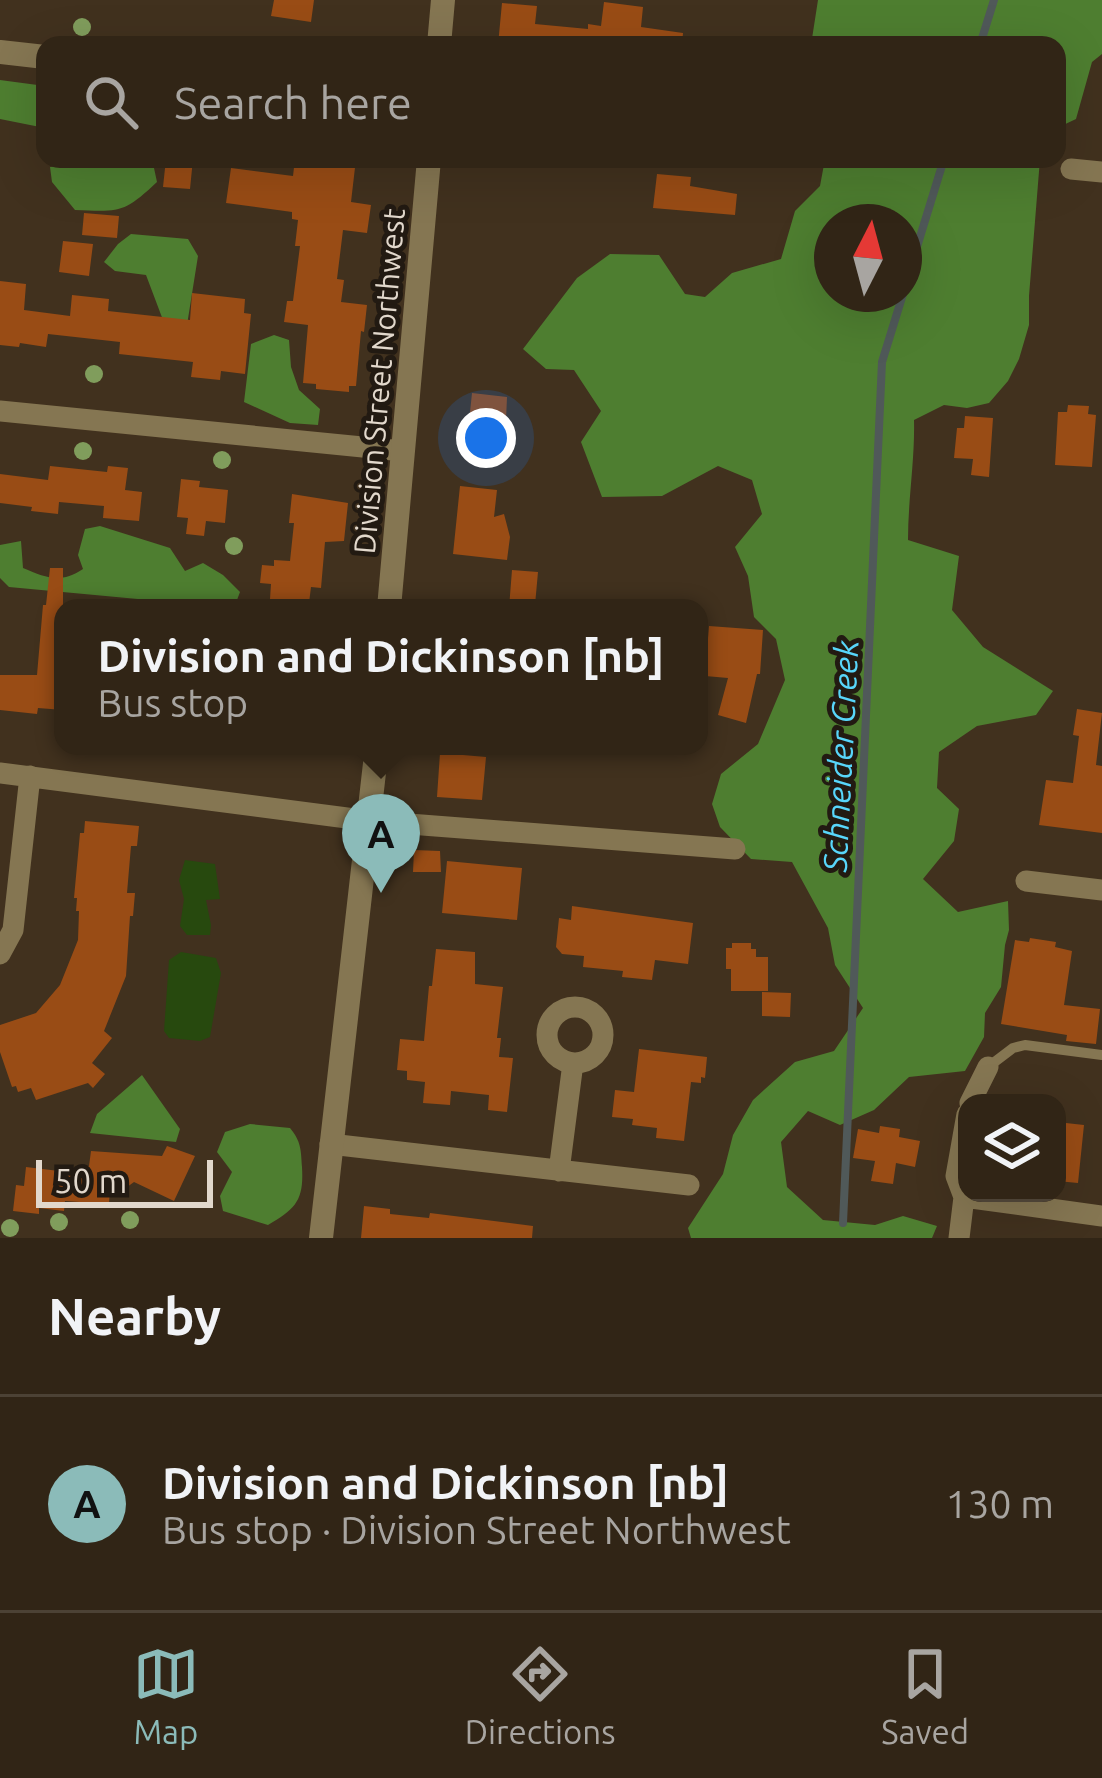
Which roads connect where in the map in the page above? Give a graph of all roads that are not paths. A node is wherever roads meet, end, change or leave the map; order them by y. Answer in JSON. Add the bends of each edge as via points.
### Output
{"nodes":[{"id":1,"x":443,"y":0,"type":"edge"},
{"id":2,"x":440,"y":36,"type":"edge"},
{"id":3,"x":0,"y":52,"type":"edge"},
{"id":4,"x":36,"y":56,"type":"edge"},
{"id":5,"x":428,"y":168,"type":"edge"},
{"id":6,"x":1071,"y":169,"type":"dead end"},
{"id":7,"x":1102,"y":172,"type":"edge"},
{"id":8,"x":0,"y":411,"type":"edge"},
{"id":9,"x":403,"y":451,"type":"junction"},
{"id":10,"x":390,"y":599,"type":"edge"},
{"id":11,"x":375,"y":755,"type":"edge"},
{"id":12,"x":0,"y":773,"type":"edge"},
{"id":13,"x":30,"y":776,"type":"junction"},
{"id":14,"x":370,"y":820,"type":"junction"},
{"id":15,"x":735,"y":849,"type":"dead end"},
{"id":16,"x":1026,"y":881,"type":"dead end"},
{"id":17,"x":1102,"y":890,"type":"edge"},
{"id":18,"x":0,"y":954,"type":"edge"},
{"id":19,"x":1102,"y":1055,"type":"edge"},
{"id":20,"x":573,"y":1063,"type":"dead end"},
{"id":21,"x":988,"y":1067,"type":"joint"},
{"id":22,"x":974,"y":1094,"type":"edge"},
{"id":23,"x":330,"y":1144,"type":"junction"},
{"id":24,"x":559,"y":1171,"type":"junction"},
{"id":25,"x":689,"y":1185,"type":"dead end"},
{"id":26,"x":963,"y":1202,"type":"edge"},
{"id":27,"x":1000,"y":1202,"type":"edge"},
{"id":28,"x":1102,"y":1216,"type":"edge"},
{"id":29,"x":321,"y":1238,"type":"edge"},
{"id":30,"x":959,"y":1238,"type":"edge"}],
"edges":[{"from":1,"to":2,"type":"street"},
{"from":3,"to":4,"type":"street"},
{"from":5,"to":9,"type":"street","name":"Division Street Northwest"},
{"from":6,"to":7,"type":"street"},
{"from":8,"to":9,"type":"street"},
{"from":9,"to":10,"type":"street","name":"Division Street Northwest"},
{"from":11,"to":14,"type":"street"},
{"from":12,"to":13,"type":"street"},
{"from":13,"to":14,"type":"street"},
{"from":13,"to":18,"type":"street","via":[[13,930]]},
{"from":14,"to":15,"type":"street"},
{"from":14,"to":23,"type":"street"},
{"from":16,"to":17,"type":"street"},
{"from":19,"to":21,"type":"lane","via":[[1025,1046]]},
{"from":20,"to":24,"type":"street"},
{"from":21,"to":22,"type":"street"},
{"from":23,"to":24,"type":"street"},
{"from":23,"to":29,"type":"street"},
{"from":24,"to":25,"type":"street"},
{"from":26,"to":30,"type":"street"},
{"from":27,"to":28,"type":"street"}]}
